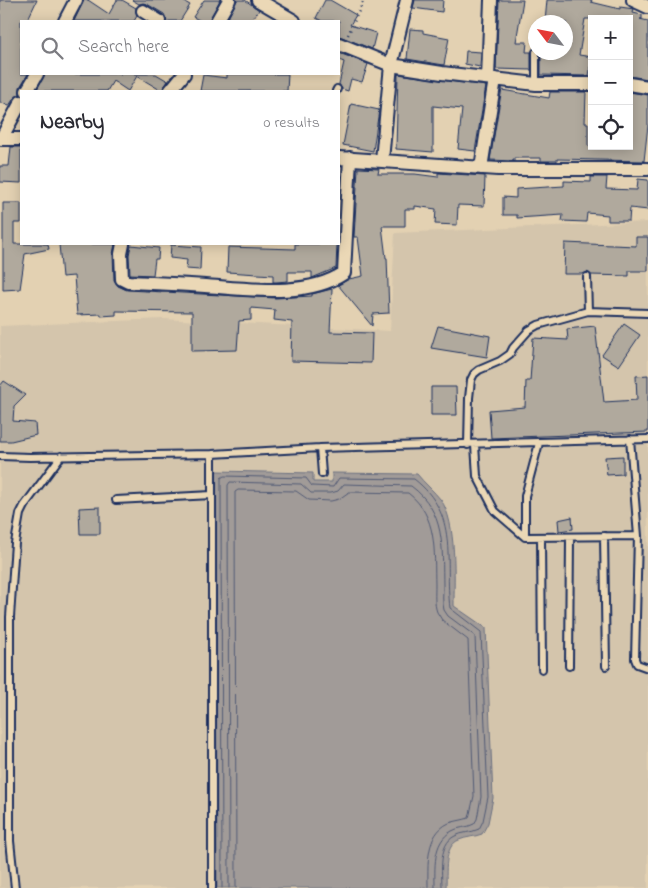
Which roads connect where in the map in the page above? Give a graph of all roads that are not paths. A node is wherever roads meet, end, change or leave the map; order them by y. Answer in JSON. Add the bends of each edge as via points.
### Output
{"nodes":[{"id":1,"x":76,"y":0,"type":"edge"},
{"id":2,"x":229,"y":0,"type":"edge"},
{"id":3,"x":258,"y":0,"type":"edge"},
{"id":4,"x":407,"y":0,"type":"edge"},
{"id":5,"x":491,"y":0,"type":"edge"},
{"id":6,"x":633,"y":0,"type":"edge"},
{"id":7,"x":648,"y":7,"type":"edge"},
{"id":8,"x":143,"y":11,"type":"dead end"},
{"id":9,"x":66,"y":20,"type":"edge"},
{"id":10,"x":157,"y":20,"type":"edge"},
{"id":11,"x":218,"y":20,"type":"edge"},
{"id":12,"x":292,"y":20,"type":"edge"},
{"id":13,"x":341,"y":45,"type":"edge"},
{"id":14,"x":536,"y":60,"type":"edge"},
{"id":15,"x":391,"y":65,"type":"junction"},
{"id":16,"x":36,"y":75,"type":"edge"},
{"id":17,"x":183,"y":75,"type":"edge"},
{"id":18,"x":492,"y":78,"type":"junction"},
{"id":19,"x":536,"y":84,"type":"junction"},
{"id":20,"x":588,"y":84,"type":"edge"},
{"id":21,"x":633,"y":85,"type":"edge"},
{"id":22,"x":648,"y":87,"type":"edge"},
{"id":23,"x":28,"y":90,"type":"edge"},
{"id":24,"x":171,"y":90,"type":"edge"},
{"id":25,"x":20,"y":104,"type":"edge"},
{"id":26,"x":1,"y":139,"type":"edge"},
{"id":27,"x":20,"y":139,"type":"edge"},
{"id":28,"x":344,"y":158,"type":"edge"},
{"id":29,"x":382,"y":160,"type":"junction"},
{"id":30,"x":481,"y":168,"type":"junction"},
{"id":31,"x":648,"y":169,"type":"edge"},
{"id":32,"x":123,"y":245,"type":"edge"},
{"id":33,"x":587,"y":277,"type":"dead end"},
{"id":34,"x":588,"y":311,"type":"junction"},
{"id":35,"x":648,"y":313,"type":"edge"},
{"id":36,"x":630,"y":439,"type":"junction"},
{"id":37,"x":648,"y":439,"type":"edge"},
{"id":38,"x":539,"y":443,"type":"junction"},
{"id":39,"x":472,"y":445,"type":"junction"},
{"id":40,"x":320,"y":448,"type":"junction"},
{"id":41,"x":212,"y":454,"type":"junction"},
{"id":42,"x":0,"y":456,"type":"edge"},
{"id":43,"x":61,"y":456,"type":"junction"},
{"id":44,"x":322,"y":474,"type":"dead end"},
{"id":45,"x":212,"y":495,"type":"junction"},
{"id":46,"x":116,"y":500,"type":"dead end"},
{"id":47,"x":604,"y":536,"type":"junction"},
{"id":48,"x":638,"y":536,"type":"junction"},
{"id":49,"x":525,"y":537,"type":"junction"},
{"id":50,"x":541,"y":537,"type":"junction"},
{"id":51,"x":570,"y":537,"type":"junction"},
{"id":52,"x":569,"y":666,"type":"dead end"},
{"id":53,"x":606,"y":666,"type":"dead end"},
{"id":54,"x":648,"y":668,"type":"edge"},
{"id":55,"x":542,"y":669,"type":"dead end"},
{"id":56,"x":15,"y":888,"type":"edge"},
{"id":57,"x":212,"y":888,"type":"edge"}],
"edges":[{"from":1,"to":9,"type":"street"},
{"from":2,"to":11,"type":"street"},
{"from":3,"to":12,"type":"street"},
{"from":4,"to":15,"type":"street"},
{"from":5,"to":18,"type":"street"},
{"from":6,"to":7,"type":"street"},
{"from":8,"to":10,"type":"street"},
{"from":13,"to":15,"type":"street"},
{"from":14,"to":19,"type":"lane"},
{"from":15,"to":18,"type":"street"},
{"from":15,"to":29,"type":"street"},
{"from":16,"to":23,"type":"street"},
{"from":17,"to":24,"type":"street"},
{"from":18,"to":19,"type":"street"},
{"from":18,"to":30,"type":"street"},
{"from":19,"to":20,"type":"street"},
{"from":21,"to":22,"type":"street"},
{"from":25,"to":26,"type":"street"},
{"from":26,"to":27,"type":"street"},
{"from":28,"to":29,"type":"street"},
{"from":28,"to":32,"type":"street","via":[[344,273],[336,278],[283,290],[128,282],[122,278]]},
{"from":29,"to":30,"type":"street"},
{"from":30,"to":31,"type":"street"},
{"from":33,"to":34,"type":"lane"},
{"from":34,"to":35,"type":"lane"},
{"from":34,"to":39,"type":"lane","via":[[538,324],[512,348],[510,354],[474,374],[469,398]]},
{"from":36,"to":37,"type":"lane"},
{"from":36,"to":38,"type":"lane"},
{"from":36,"to":48,"type":"lane"},
{"from":38,"to":39,"type":"lane"},
{"from":38,"to":49,"type":"lane","via":[[526,496]]},
{"from":39,"to":40,"type":"lane"},
{"from":39,"to":49,"type":"lane","via":[[477,476],[495,511]]},
{"from":40,"to":41,"type":"lane"},
{"from":40,"to":44,"type":"lane"},
{"from":41,"to":43,"type":"lane"},
{"from":41,"to":45,"type":"lane"},
{"from":42,"to":43,"type":"lane"},
{"from":43,"to":56,"type":"lane","via":[[24,506],[15,543],[10,617],[10,841]]},
{"from":45,"to":46,"type":"lane"},
{"from":45,"to":57,"type":"lane"},
{"from":47,"to":48,"type":"lane"},
{"from":47,"to":51,"type":"lane"},
{"from":47,"to":53,"type":"lane"},
{"from":48,"to":54,"type":"lane","via":[[635,659],[637,664]]},
{"from":49,"to":50,"type":"lane"},
{"from":50,"to":51,"type":"lane"},
{"from":50,"to":55,"type":"lane"},
{"from":51,"to":52,"type":"lane"}]}
